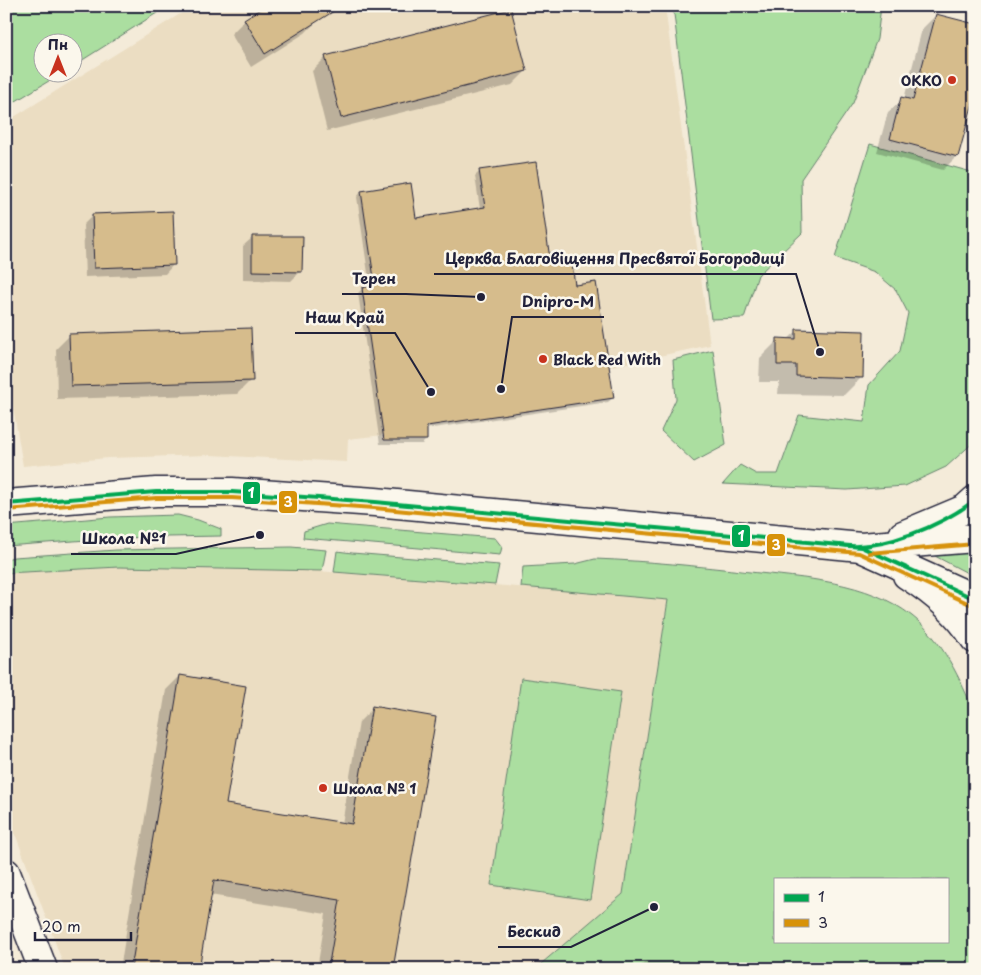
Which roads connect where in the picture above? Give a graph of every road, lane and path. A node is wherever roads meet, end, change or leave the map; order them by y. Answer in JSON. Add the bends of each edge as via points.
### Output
{"nodes":[{"id":1,"x":975,"y":500,"type":"edge"},
{"id":2,"x":6,"y":504,"type":"edge"},
{"id":3,"x":975,"y":538,"type":"edge"},
{"id":4,"x":861,"y":547,"type":"junction"},
{"id":5,"x":975,"y":600,"type":"edge"},
{"id":6,"x":975,"y":639,"type":"edge"},
{"id":7,"x":6,"y":873,"type":"edge"},
{"id":8,"x":44,"y":969,"type":"edge"}],
"edges":[{"from":1,"to":4,"type":"main road","via":[[965,509],[916,531]]},
{"from":2,"to":4,"type":"main road","via":[[156,492],[232,492]]},
{"from":3,"to":4,"type":"main road"},
{"from":4,"to":5,"type":"main road"},
{"from":4,"to":6,"type":"main road","via":[[921,584],[962,618]]},
{"from":7,"to":8,"type":"main road"}]}
